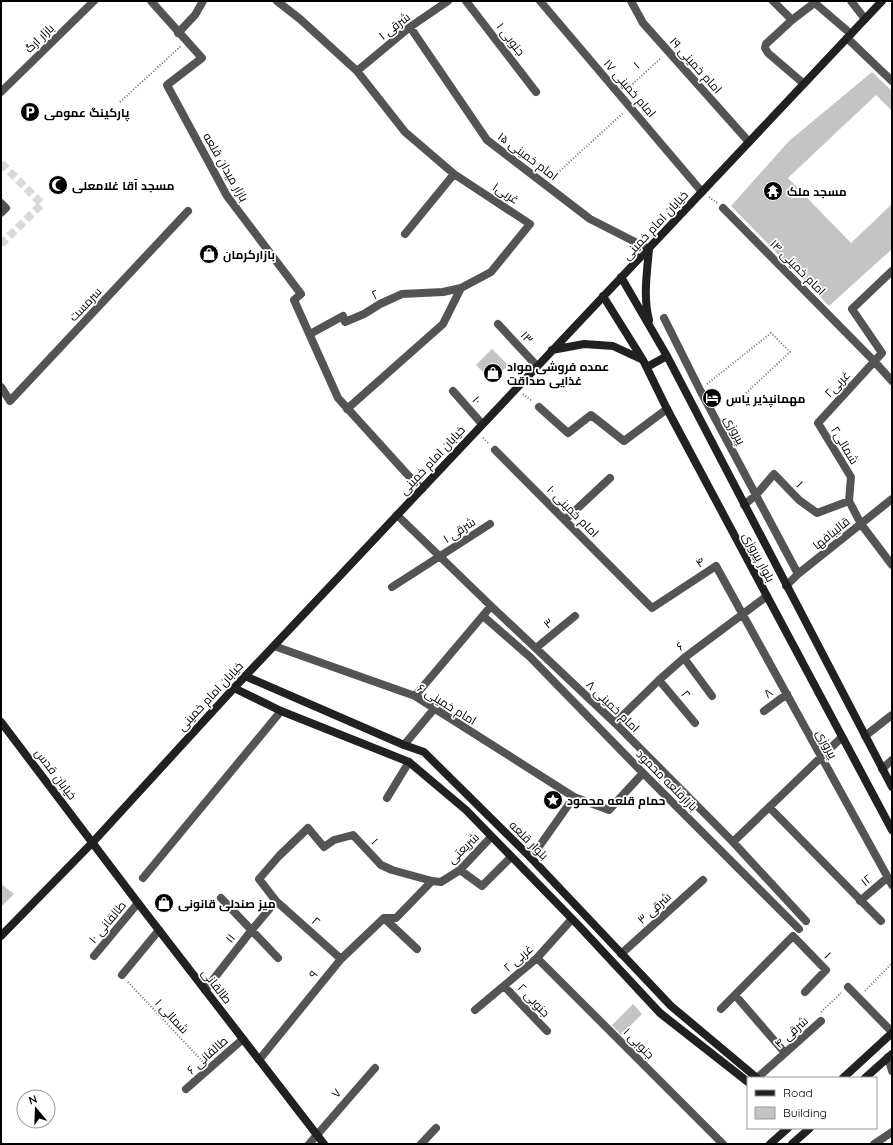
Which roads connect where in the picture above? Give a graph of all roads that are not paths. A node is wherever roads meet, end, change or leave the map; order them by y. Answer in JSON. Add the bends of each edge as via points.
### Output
{"nodes":[{"id":1,"x":94,"y":1,"type":"edge"},
{"id":2,"x":151,"y":1,"type":"edge"},
{"id":3,"x":203,"y":1,"type":"edge"},
{"id":4,"x":277,"y":1,"type":"edge"},
{"id":5,"x":448,"y":1,"type":"edge"},
{"id":6,"x":466,"y":1,"type":"edge"},
{"id":7,"x":540,"y":1,"type":"edge"},
{"id":8,"x":631,"y":1,"type":"edge"},
{"id":9,"x":773,"y":1,"type":"edge"},
{"id":10,"x":851,"y":1,"type":"edge"},
{"id":11,"x":882,"y":1,"type":"edge"},
{"id":12,"x":865,"y":19,"type":"junction"},
{"id":13,"x":792,"y":20,"type":"junction"},
{"id":14,"x":410,"y":27,"type":"junction"},
{"id":15,"x":178,"y":33,"type":"junction"},
{"id":16,"x":849,"y":36,"type":"junction"},
{"id":17,"x":356,"y":71,"type":"junction"},
{"id":18,"x":892,"y":81,"type":"edge"},
{"id":19,"x":804,"y":83,"type":"junction"},
{"id":20,"x":1,"y":92,"type":"edge"},
{"id":21,"x":536,"y":92,"type":"dead end"},
{"id":22,"x":749,"y":142,"type":"junction"},
{"id":23,"x":454,"y":174,"type":"junction"},
{"id":24,"x":702,"y":192,"type":"junction"},
{"id":25,"x":1,"y":203,"type":"edge"},
{"id":26,"x":723,"y":208,"type":"road end"},
{"id":27,"x":188,"y":211,"type":"dead end"},
{"id":28,"x":1,"y":213,"type":"edge"},
{"id":29,"x":405,"y":234,"type":"dead end"},
{"id":30,"x":649,"y":249,"type":"junction"},
{"id":31,"x":892,"y":271,"type":"edge"},
{"id":32,"x":621,"y":277,"type":"junction"},
{"id":33,"x":461,"y":288,"type":"junction"},
{"id":34,"x":603,"y":296,"type":"junction"},
{"id":35,"x":664,"y":318,"type":"dead end"},
{"id":36,"x":498,"y":324,"type":"dead end"},
{"id":37,"x":652,"y":330,"type":"junction"},
{"id":38,"x":310,"y":334,"type":"junction"},
{"id":39,"x":552,"y":350,"type":"junction"},
{"id":40,"x":667,"y":356,"type":"junction"},
{"id":41,"x":874,"y":361,"type":"junction"},
{"id":42,"x":645,"y":364,"type":"junction"},
{"id":43,"x":537,"y":366,"type":"junction"},
{"id":44,"x":892,"y":381,"type":"edge"},
{"id":45,"x":1,"y":387,"type":"edge"},
{"id":46,"x":453,"y":391,"type":"dead end"},
{"id":47,"x":539,"y":407,"type":"road end"},
{"id":48,"x":347,"y":409,"type":"junction"},
{"id":49,"x":667,"y":409,"type":"junction"},
{"id":50,"x":818,"y":423,"type":"joint"},
{"id":51,"x":482,"y":424,"type":"junction"},
{"id":52,"x":495,"y":450,"type":"road end"},
{"id":53,"x":610,"y":478,"type":"dead end"},
{"id":54,"x":422,"y":489,"type":"junction"},
{"id":55,"x":756,"y":495,"type":"junction"},
{"id":56,"x":892,"y":499,"type":"edge"},
{"id":57,"x":849,"y":501,"type":"junction"},
{"id":58,"x":744,"y":505,"type":"junction"},
{"id":59,"x":397,"y":515,"type":"junction"},
{"id":60,"x":565,"y":520,"type":"junction"},
{"id":61,"x":490,"y":524,"type":"dead end"},
{"id":62,"x":861,"y":524,"type":"junction"},
{"id":63,"x":440,"y":556,"type":"junction"},
{"id":64,"x":892,"y":565,"type":"edge"},
{"id":65,"x":798,"y":574,"type":"junction"},
{"id":66,"x":786,"y":586,"type":"junction"},
{"id":67,"x":392,"y":587,"type":"dead end"},
{"id":68,"x":766,"y":596,"type":"junction"},
{"id":69,"x":491,"y":606,"type":"junction"},
{"id":70,"x":652,"y":608,"type":"joint"},
{"id":71,"x":742,"y":613,"type":"junction"},
{"id":72,"x":483,"y":616,"type":"junction"},
{"id":73,"x":575,"y":616,"type":"dead end"},
{"id":74,"x":274,"y":646,"type":"junction"},
{"id":75,"x":536,"y":648,"type":"junction"},
{"id":76,"x":684,"y":658,"type":"junction"},
{"id":77,"x":246,"y":676,"type":"junction"},
{"id":78,"x":659,"y":680,"type":"junction"},
{"id":79,"x":234,"y":688,"type":"junction"},
{"id":80,"x":787,"y":694,"type":"junction"},
{"id":81,"x":415,"y":696,"type":"junction"},
{"id":82,"x":712,"y":696,"type":"dead end"},
{"id":83,"x":434,"y":709,"type":"junction"},
{"id":84,"x":281,"y":711,"type":"junction"},
{"id":85,"x":764,"y":711,"type":"dead end"},
{"id":86,"x":892,"y":715,"type":"edge"},
{"id":87,"x":1,"y":722,"type":"edge"},
{"id":88,"x":615,"y":723,"type":"junction"},
{"id":89,"x":695,"y":723,"type":"dead end"},
{"id":90,"x":865,"y":736,"type":"junction"},
{"id":91,"x":842,"y":738,"type":"junction"},
{"id":92,"x":404,"y":745,"type":"junction"},
{"id":93,"x":821,"y":758,"type":"junction"},
{"id":94,"x":892,"y":760,"type":"edge"},
{"id":95,"x":409,"y":762,"type":"junction"},
{"id":96,"x":882,"y":768,"type":"junction"},
{"id":97,"x":643,"y":774,"type":"junction"},
{"id":98,"x":891,"y":782,"type":"edge"},
{"id":99,"x":574,"y":797,"type":"junction"},
{"id":100,"x":387,"y":798,"type":"dead end"},
{"id":101,"x":769,"y":807,"type":"junction"},
{"id":102,"x":308,"y":828,"type":"joint"},
{"id":103,"x":892,"y":830,"type":"edge"},
{"id":104,"x":491,"y":838,"type":"junction"},
{"id":105,"x":93,"y":842,"type":"junction"},
{"id":106,"x":733,"y":842,"type":"junction"},
{"id":107,"x":512,"y":857,"type":"junction"},
{"id":108,"x":531,"y":858,"type":"junction"},
{"id":109,"x":460,"y":870,"type":"junction"},
{"id":110,"x":888,"y":877,"type":"junction"},
{"id":111,"x":143,"y":878,"type":"dead end"},
{"id":112,"x":703,"y":880,"type":"dead end"},
{"id":113,"x":432,"y":881,"type":"junction"},
{"id":114,"x":892,"y":885,"type":"edge"},
{"id":115,"x":221,"y":898,"type":"dead end"},
{"id":116,"x":276,"y":901,"type":"junction"},
{"id":117,"x":860,"y":901,"type":"junction"},
{"id":118,"x":138,"y":903,"type":"junction"},
{"id":119,"x":384,"y":918,"type":"junction"},
{"id":120,"x":572,"y":919,"type":"junction"},
{"id":121,"x":806,"y":921,"type":"dead end"},
{"id":122,"x":881,"y":921,"type":"dead end"},
{"id":123,"x":799,"y":929,"type":"dead end"},
{"id":124,"x":158,"y":930,"type":"junction"},
{"id":125,"x":251,"y":930,"type":"junction"},
{"id":126,"x":1,"y":936,"type":"edge"},
{"id":127,"x":417,"y":949,"type":"dead end"},
{"id":128,"x":621,"y":954,"type":"junction"},
{"id":129,"x":94,"y":956,"type":"dead end"},
{"id":130,"x":278,"y":958,"type":"dead end"},
{"id":131,"x":537,"y":958,"type":"junction"},
{"id":132,"x":341,"y":959,"type":"junction"},
{"id":133,"x":122,"y":975,"type":"road end"},
{"id":134,"x":504,"y":986,"type":"junction"},
{"id":135,"x":848,"y":987,"type":"road end"},
{"id":136,"x":205,"y":990,"type":"junction"},
{"id":137,"x":805,"y":992,"type":"dead end"},
{"id":138,"x":735,"y":995,"type":"junction"},
{"id":139,"x":720,"y":1009,"type":"dead end"},
{"id":140,"x":475,"y":1010,"type":"dead end"},
{"id":141,"x":821,"y":1021,"type":"road end"},
{"id":142,"x":547,"y":1031,"type":"dead end"},
{"id":143,"x":892,"y":1033,"type":"edge"},
{"id":144,"x":243,"y":1039,"type":"junction"},
{"id":145,"x":785,"y":1054,"type":"junction"},
{"id":146,"x":890,"y":1055,"type":"edge"},
{"id":147,"x":259,"y":1060,"type":"junction"},
{"id":148,"x":375,"y":1068,"type":"dead end"},
{"id":149,"x":892,"y":1071,"type":"edge"},
{"id":150,"x":756,"y":1077,"type":"edge"},
{"id":151,"x":758,"y":1077,"type":"edge"},
{"id":152,"x":844,"y":1077,"type":"edge"},
{"id":153,"x":866,"y":1077,"type":"edge"},
{"id":154,"x":747,"y":1081,"type":"edge"},
{"id":155,"x":186,"y":1089,"type":"dead end"},
{"id":156,"x":436,"y":1128,"type":"dead end"},
{"id":157,"x":787,"y":1129,"type":"edge"},
{"id":158,"x":809,"y":1129,"type":"edge"},
{"id":159,"x":892,"y":1132,"type":"edge"},
{"id":160,"x":316,"y":1134,"type":"junction"},
{"id":161,"x":309,"y":1144,"type":"edge"},
{"id":162,"x":324,"y":1144,"type":"edge"},
{"id":163,"x":421,"y":1144,"type":"edge"},
{"id":164,"x":723,"y":1144,"type":"edge"},
{"id":165,"x":770,"y":1144,"type":"edge"},
{"id":166,"x":792,"y":1144,"type":"edge"},
{"id":167,"x":874,"y":1144,"type":"edge"}],
"edges":[{"from":1,"to":20,"type":"street","name":"بازار ارگ"},
{"from":2,"to":15,"type":"street","name":"بازار میدان قلعه"},
{"from":3,"to":15,"type":"street","via":[[195,15]]},
{"from":4,"to":17,"type":"street","name":"غربی۱"},
{"from":5,"to":14,"type":"street","name":"۱ شرقی"},
{"from":6,"to":21,"type":"street","name":"۱ جنوبی"},
{"from":7,"to":24,"type":"street","name":"امام خمینی ۱۷"},
{"from":8,"to":22,"type":"street","name":"امام خمینی ۱۹","via":[[643,23]]},
{"from":9,"to":13,"type":"street"},
{"from":10,"to":12,"type":"street"},
{"from":11,"to":12,"type":"main road","name":"خیابان امام خمینی"},
{"from":12,"to":16,"type":"main road","name":"خیابان امام خمینی"},
{"from":13,"to":16,"type":"street","via":[[816,4]]},
{"from":13,"to":19,"type":"street","via":[[766,44],[765,48]]},
{"from":14,"to":17,"type":"street","name":"۱ شرقی"},
{"from":14,"to":30,"type":"street","name":"امام خمینی ۱۵","via":[[488,140],[590,219]]},
{"from":15,"to":38,"type":"street","name":"بازار میدان قلعه","via":[[202,58],[167,85],[227,196],[301,294],[294,300]]},
{"from":16,"to":18,"type":"street"},
{"from":16,"to":19,"type":"main road","name":"خیابان امام خمینی"},
{"from":17,"to":23,"type":"street","name":"غربی۱","via":[[406,132]]},
{"from":19,"to":22,"type":"main road","name":"خیابان امام خمینی"},
{"from":22,"to":24,"type":"main road","name":"خیابان امام خمینی"},
{"from":23,"to":29,"type":"street"},
{"from":23,"to":33,"type":"street","name":"غربی۱","via":[[530,224],[491,272]]},
{"from":24,"to":30,"type":"main road","name":"خیابان امام خمینی"},
{"from":25,"to":28,"type":"street","via":[[6,208]]},
{"from":26,"to":41,"type":"street","name":"امام خمینی ۱۴"},
{"from":27,"to":45,"type":"street","name":"سرمست","via":[[10,401]]},
{"from":30,"to":32,"type":"main road","name":"خیابان امام خمینی"},
{"from":30,"to":37,"type":"main road","via":[[647,311]]},
{"from":31,"to":41,"type":"street","via":[[852,309],[882,353]]},
{"from":32,"to":34,"type":"main road","name":"خیابان امام خمینی"},
{"from":32,"to":37,"type":"main road","name":"بلوار پیروزی"},
{"from":33,"to":38,"type":"street","name":"۲","via":[[443,292],[402,294],[345,322],[343,316]]},
{"from":33,"to":48,"type":"street","via":[[443,324]]},
{"from":34,"to":39,"type":"main road","name":"خیابان امام خمینی"},
{"from":34,"to":42,"type":"main road","name":"بلوار پیروزی"},
{"from":35,"to":55,"type":"street","name":"پیروزی"},
{"from":36,"to":43,"type":"street","name":"۱۳"},
{"from":37,"to":40,"type":"main road","name":"بلوار پیروزی"},
{"from":38,"to":48,"type":"street","name":"بازار میدان قلعه","via":[[338,398]]},
{"from":39,"to":42,"type":"main road","via":[[584,344],[613,346]]},
{"from":39,"to":43,"type":"main road","name":"خیابان امام خمینی"},
{"from":40,"to":42,"type":"main road"},
{"from":40,"to":58,"type":"main road","name":"بلوار پیروزی"},
{"from":41,"to":44,"type":"street","name":"امام خمینی ۱۴"},
{"from":41,"to":50,"type":"street","name":"غربی۲"},
{"from":42,"to":49,"type":"main road","name":"بلوار پیروزی"},
{"from":43,"to":51,"type":"main road","name":"خیابان امام خمینی"},
{"from":46,"to":51,"type":"street","name":"۱۰"},
{"from":47,"to":49,"type":"street","via":[[568,433],[591,415],[624,441]]},
{"from":48,"to":54,"type":"street","name":"بازار میدان قلعه"},
{"from":49,"to":68,"type":"main road","name":"بلوار پیروزی"},
{"from":50,"to":57,"type":"street","name":"شمالی۲","via":[[851,477]]},
{"from":51,"to":54,"type":"main road","name":"خیابان امام خمینی"},
{"from":52,"to":60,"type":"street","name":"امام خمینی ۱۰"},
{"from":53,"to":60,"type":"street"},
{"from":54,"to":59,"type":"main road","name":"خیابان امام خمینی"},
{"from":55,"to":57,"type":"street","name":"۱","via":[[774,474],[799,500],[817,513]]},
{"from":55,"to":58,"type":"street","name":"۱"},
{"from":55,"to":65,"type":"street","name":"پیروزی"},
{"from":56,"to":62,"type":"street","name":"قالیبافها"},
{"from":57,"to":62,"type":"street"},
{"from":58,"to":66,"type":"main road","name":"بلوار پیروزی"},
{"from":59,"to":63,"type":"street","name":"امام خمینی ۸"},
{"from":59,"to":74,"type":"main road","name":"خیابان امام خمینی"},
{"from":60,"to":70,"type":"street","name":"امام خمینی ۱۰"},
{"from":61,"to":63,"type":"street","name":"۱ شرقی"},
{"from":62,"to":64,"type":"street"},
{"from":62,"to":65,"type":"street","name":"قالیبافها"},
{"from":63,"to":67,"type":"street","name":"۱ شرقی"},
{"from":63,"to":69,"type":"street","name":"امام خمینی ۸"},
{"from":65,"to":66,"type":"street","name":"قالیبافها"},
{"from":66,"to":90,"type":"main road","name":"بلوار پیروزی"},
{"from":68,"to":71,"type":"street","name":"۶"},
{"from":68,"to":91,"type":"main road","name":"بلوار پیروزی"},
{"from":69,"to":72,"type":"street"},
{"from":69,"to":75,"type":"street","name":"امام خمینی ۸"},
{"from":70,"to":71,"type":"street","name":"۴","via":[[716,566]]},
{"from":71,"to":76,"type":"street","name":"۶"},
{"from":71,"to":80,"type":"street","name":"پیروزی"},
{"from":72,"to":81,"type":"street"},
{"from":72,"to":97,"type":"street","name":"بازارقلعه محمود","via":[[530,657]]},
{"from":73,"to":75,"type":"street","name":"۳"},
{"from":74,"to":77,"type":"main road","name":"خیابان امام خمینی"},
{"from":74,"to":81,"type":"street","name":"امام خمینی ۶"},
{"from":75,"to":88,"type":"street","name":"امام خمینی ۸"},
{"from":76,"to":78,"type":"street","name":"۶"},
{"from":76,"to":82,"type":"street"},
{"from":77,"to":79,"type":"main road","name":"خیابان امام خمینی"},
{"from":77,"to":92,"type":"main road","name":"بلوار قلعه"},
{"from":78,"to":88,"type":"street","name":"۶"},
{"from":78,"to":89,"type":"street","name":"۲"},
{"from":79,"to":84,"type":"main road","name":"بلوار قلعه"},
{"from":79,"to":105,"type":"main road","name":"خیابان امام خمینی"},
{"from":80,"to":85,"type":"street","name":"۸"},
{"from":80,"to":93,"type":"street","name":"پیروزی"},
{"from":81,"to":83,"type":"street","name":"امام خمینی ۶"},
{"from":83,"to":92,"type":"street"},
{"from":83,"to":99,"type":"street","name":"امام خمینی ۶"},
{"from":84,"to":95,"type":"main road","name":"بلوار قلعه"},
{"from":84,"to":111,"type":"street"},
{"from":86,"to":90,"type":"street"},
{"from":87,"to":105,"type":"main road","name":"خیابان قدس"},
{"from":88,"to":106,"type":"street","name":"امام خمینی ۸"},
{"from":90,"to":96,"type":"main road","name":"بلوار پیروزی"},
{"from":91,"to":93,"type":"street"},
{"from":91,"to":103,"type":"main road","name":"بلوار پیروزی"},
{"from":92,"to":108,"type":"main road","name":"بلوار قلعه","via":[[424,752]]},
{"from":93,"to":101,"type":"street"},
{"from":93,"to":110,"type":"street","name":"پیروزی"},
{"from":94,"to":96,"type":"street"},
{"from":95,"to":100,"type":"street"},
{"from":95,"to":104,"type":"main road","name":"بلوار قلعه","via":[[466,810]]},
{"from":96,"to":98,"type":"main road","name":"بلوار پیروزی"},
{"from":97,"to":99,"type":"street","name":"امام خمینی ۶","via":[[609,810]]},
{"from":97,"to":123,"type":"street","name":"بازارقلعه محمود"},
{"from":99,"to":108,"type":"street"},
{"from":101,"to":106,"type":"street"},
{"from":101,"to":117,"type":"street"},
{"from":102,"to":113,"type":"street","name":"۱","via":[[324,847],[334,840],[353,835],[381,865]]},
{"from":102,"to":116,"type":"street","name":"۲","via":[[259,879]]},
{"from":104,"to":107,"type":"main road","name":"بلوار قلعه"},
{"from":104,"to":109,"type":"street","name":"شریعتی"},
{"from":105,"to":118,"type":"main road","name":"طالقانی"},
{"from":105,"to":126,"type":"main road","name":"خیابان امام خمینی"},
{"from":106,"to":121,"type":"street","name":"امام خمینی ۸"},
{"from":107,"to":109,"type":"street","via":[[482,886]]},
{"from":107,"to":120,"type":"main road","name":"بلوار قلعه"},
{"from":108,"to":128,"type":"main road","name":"بلوار قلعه"},
{"from":109,"to":113,"type":"street","name":"شریعتی","via":[[440,882]]},
{"from":110,"to":114,"type":"street","name":"پیروزی"},
{"from":110,"to":117,"type":"street","name":"۱۲"},
{"from":112,"to":128,"type":"street","name":"۳ شرقی"},
{"from":113,"to":119,"type":"street","via":[[396,918]]},
{"from":115,"to":125,"type":"street"},
{"from":116,"to":125,"type":"street","name":"۱۱"},
{"from":116,"to":132,"type":"street","name":"۲"},
{"from":117,"to":122,"type":"street"},
{"from":118,"to":124,"type":"main road","name":"طالقانی"},
{"from":118,"to":129,"type":"street","name":"طالقانی ۱۰"},
{"from":119,"to":127,"type":"street"},
{"from":119,"to":132,"type":"street","name":"۹"},
{"from":120,"to":131,"type":"street","name":"۲ غربی"},
{"from":120,"to":154,"type":"main road","name":"بلوار قلعه","via":[[660,1013]]},
{"from":124,"to":133,"type":"street"},
{"from":124,"to":136,"type":"main road","name":"طالقانی"},
{"from":125,"to":130,"type":"street"},
{"from":125,"to":136,"type":"street","name":"۱۱"},
{"from":128,"to":150,"type":"main road","name":"بلوار قلعه","via":[[671,1006]]},
{"from":131,"to":134,"type":"street","name":"۲ غربی"},
{"from":131,"to":164,"type":"street","name":"۱ جنوبی"},
{"from":132,"to":147,"type":"street","name":"۹"},
{"from":134,"to":140,"type":"street","name":"۲ غربی"},
{"from":134,"to":142,"type":"street","name":"۲ جنوبی"},
{"from":135,"to":143,"type":"street"},
{"from":136,"to":144,"type":"main road","name":"طالقانی"},
{"from":137,"to":138,"type":"street","name":"۱","via":[[826,970],[793,936]]},
{"from":138,"to":139,"type":"street"},
{"from":138,"to":145,"type":"street"},
{"from":141,"to":145,"type":"street","name":"شرقی ۴"},
{"from":143,"to":152,"type":"main road"},
{"from":144,"to":147,"type":"main road","name":"طالقانی"},
{"from":144,"to":155,"type":"street","name":"طالقانی ۶"},
{"from":145,"to":151,"type":"street","name":"شرقی ۴"},
{"from":146,"to":149,"type":"street"},
{"from":146,"to":153,"type":"main road"},
{"from":147,"to":160,"type":"main road","name":"طالقانی"},
{"from":148,"to":160,"type":"street","name":"۷"},
{"from":156,"to":163,"type":"street"},
{"from":157,"to":165,"type":"main road"},
{"from":158,"to":166,"type":"main road"},
{"from":159,"to":167,"type":"street"},
{"from":160,"to":161,"type":"street"},
{"from":160,"to":162,"type":"main road","name":"طالقانی"}]}
